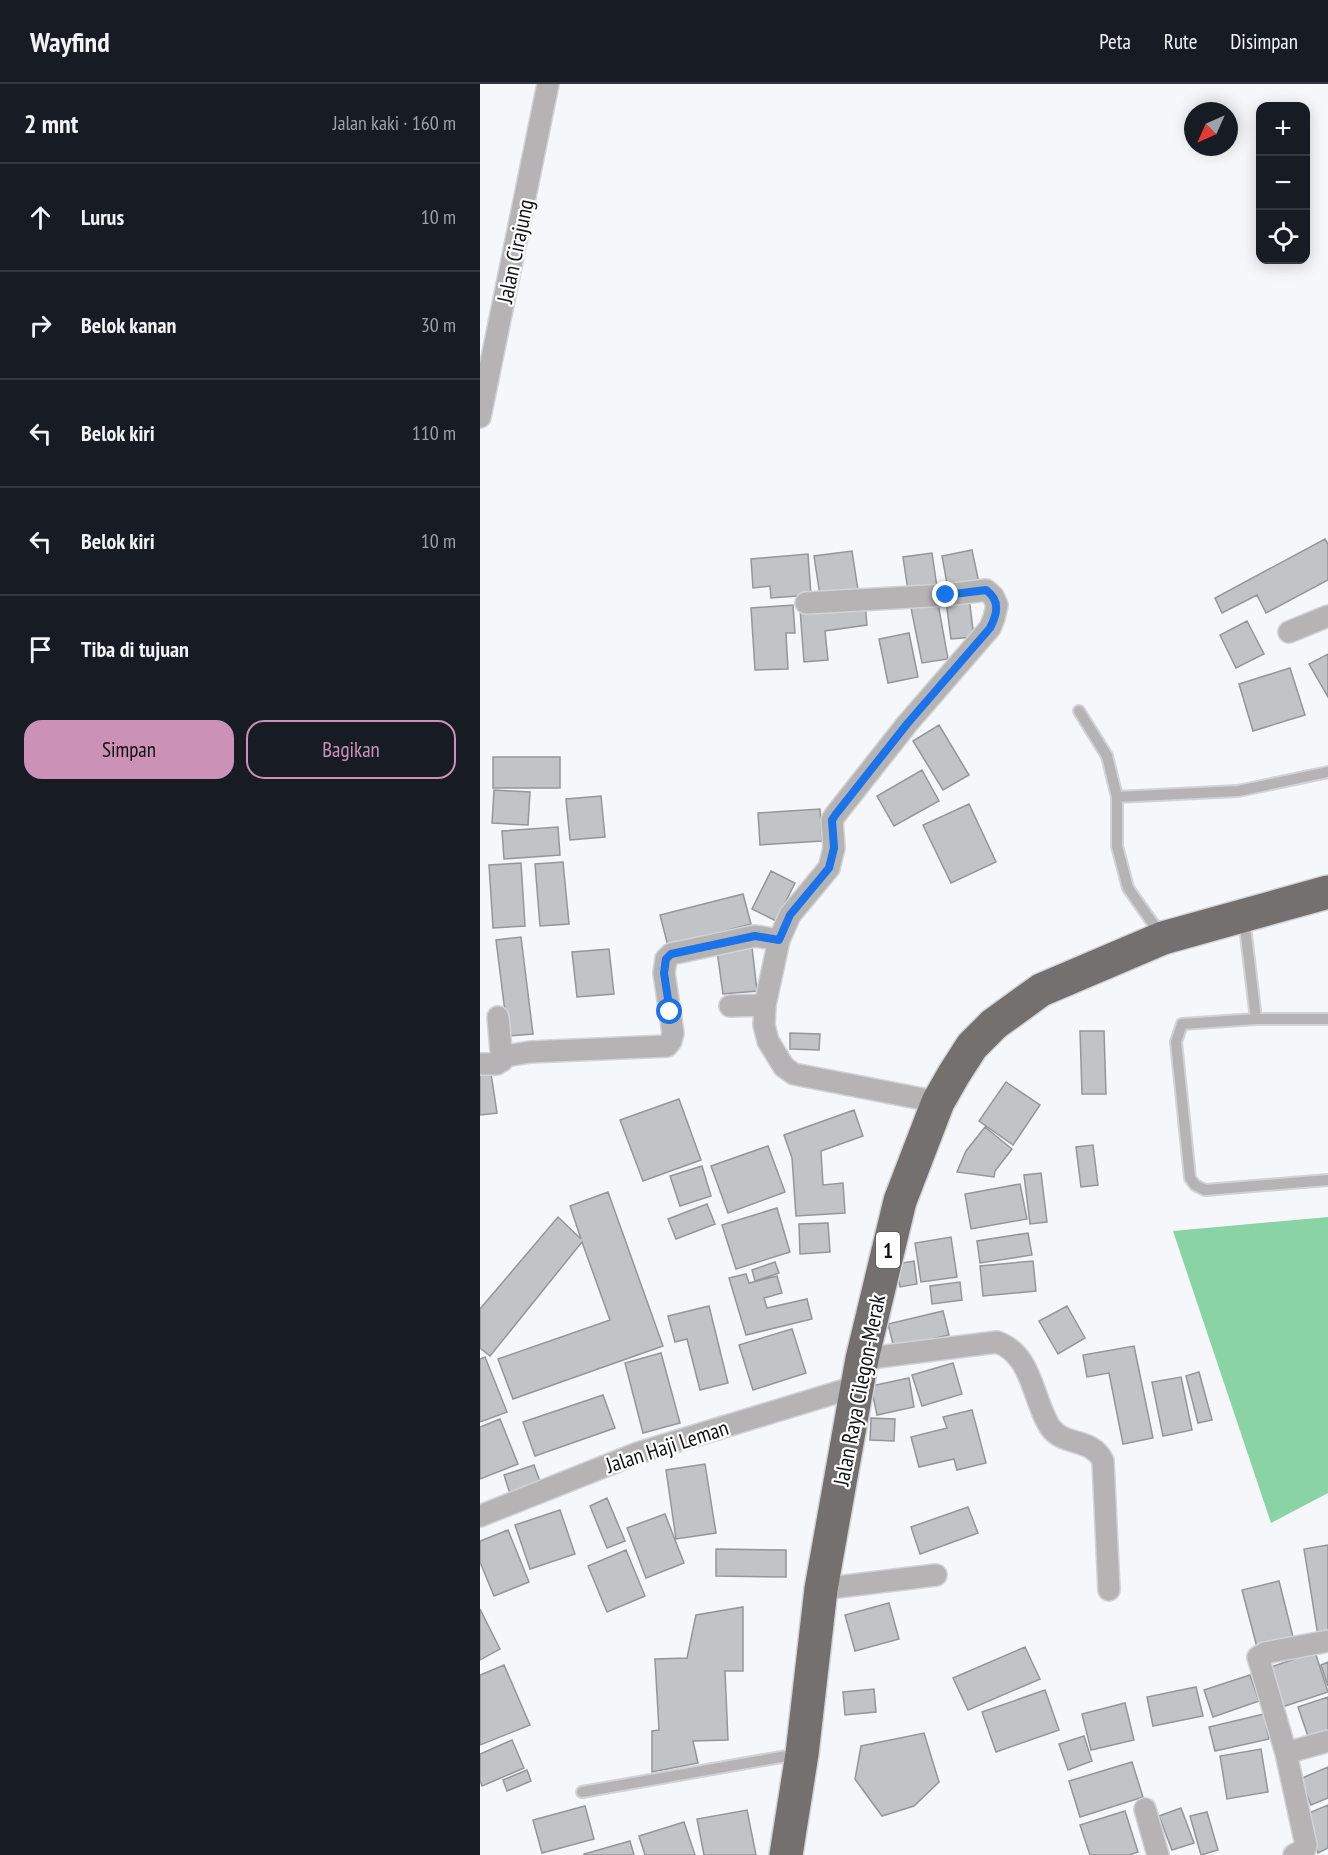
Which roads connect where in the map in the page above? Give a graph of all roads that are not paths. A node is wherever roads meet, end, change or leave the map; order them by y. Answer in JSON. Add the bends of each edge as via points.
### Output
{"nodes":[{"id":1,"x":548,"y":84,"type":"edge"},
{"id":2,"x":480,"y":417,"type":"edge"},
{"id":3,"x":806,"y":603,"type":"dead end"},
{"id":4,"x":1328,"y":616,"type":"edge"},
{"id":5,"x":1289,"y":632,"type":"dead end"},
{"id":6,"x":1079,"y":711,"type":"dead end"},
{"id":7,"x":1328,"y":772,"type":"edge"},
{"id":8,"x":1117,"y":797,"type":"junction"},
{"id":9,"x":1328,"y":892,"type":"edge"},
{"id":10,"x":1244,"y":916,"type":"junction"},
{"id":11,"x":1163,"y":938,"type":"junction"},
{"id":12,"x":779,"y":940,"type":"junction"},
{"id":13,"x":765,"y":1005,"type":"junction"},
{"id":14,"x":730,"y":1006,"type":"dead end"},
{"id":15,"x":498,"y":1017,"type":"dead end"},
{"id":16,"x":1256,"y":1019,"type":"junction"},
{"id":17,"x":1328,"y":1019,"type":"edge"},
{"id":18,"x":502,"y":1061,"type":"junction"},
{"id":19,"x":480,"y":1064,"type":"edge"},
{"id":20,"x":938,"y":1102,"type":"junction"},
{"id":21,"x":1328,"y":1180,"type":"edge"},
{"id":22,"x":860,"y":1372,"type":"junction"},
{"id":23,"x":480,"y":1516,"type":"edge"},
{"id":24,"x":936,"y":1575,"type":"dead end"},
{"id":25,"x":821,"y":1589,"type":"junction"},
{"id":26,"x":1109,"y":1590,"type":"dead end"},
{"id":27,"x":1328,"y":1641,"type":"edge"},
{"id":28,"x":1328,"y":1741,"type":"edge"},
{"id":29,"x":1286,"y":1753,"type":"junction"},
{"id":30,"x":802,"y":1754,"type":"junction"},
{"id":31,"x":582,"y":1792,"type":"dead end"},
{"id":32,"x":1145,"y":1809,"type":"dead end"},
{"id":33,"x":786,"y":1855,"type":"edge"},
{"id":34,"x":1158,"y":1855,"type":"edge"},
{"id":35,"x":1294,"y":1855,"type":"edge"}],
"edges":[{"from":1,"to":2,"type":"street","name":"Jalan Cirajung"},
{"from":3,"to":12,"type":"street","via":[[986,590],[997,605],[980,640],[907,724],[832,820],[834,848],[829,868],[790,915]]},
{"from":4,"to":5,"type":"street"},
{"from":6,"to":8,"type":"lane","via":[[1107,756]]},
{"from":7,"to":8,"type":"lane","via":[[1238,791]]},
{"from":8,"to":11,"type":"lane","via":[[1117,846],[1128,888]]},
{"from":9,"to":10,"type":"highway","name":"Jalan Raya Cilegon-Merak","number":"1"},
{"from":10,"to":11,"type":"highway","name":"Jalan Raya Cilegon-Merak","number":"1"},
{"from":10,"to":16,"type":"lane"},
{"from":11,"to":20,"type":"highway","name":"Jalan Raya Cilegon-Merak","number":"1","via":[[1041,990],[1012,1010],[972,1046]]},
{"from":12,"to":13,"type":"street"},
{"from":12,"to":18,"type":"street","via":[[755,936],[671,954],[664,973],[673,1033],[667,1046],[530,1052],[506,1056]]},
{"from":13,"to":14,"type":"street"},
{"from":13,"to":20,"type":"street","via":[[768,1041],[789,1072]]},
{"from":15,"to":18,"type":"street"},
{"from":16,"to":17,"type":"lane"},
{"from":16,"to":21,"type":"lane","via":[[1182,1024],[1176,1042],[1190,1178],[1204,1190]]},
{"from":18,"to":19,"type":"street"},
{"from":20,"to":22,"type":"highway","name":"Jalan Raya Cilegon-Merak","number":"1","via":[[900,1201]]},
{"from":22,"to":23,"type":"street","name":"Jalan Haji Leman"},
{"from":22,"to":25,"type":"highway","name":"Jalan Raya Cilegon-Merak","number":"1"},
{"from":22,"to":26,"type":"street","name":"Jalan Haji Leman","via":[[997,1342],[1015,1353],[1031,1377],[1051,1428],[1094,1448],[1103,1461]]},
{"from":24,"to":25,"type":"street"},
{"from":25,"to":30,"type":"highway","name":"Jalan Raya Cilegon-Merak","number":"1"},
{"from":27,"to":29,"type":"street","via":[[1258,1657]]},
{"from":28,"to":29,"type":"street"},
{"from":29,"to":35,"type":"street","via":[[1306,1845]]},
{"from":30,"to":31,"type":"lane"},
{"from":30,"to":33,"type":"highway","name":"Jalan Raya Cilegon-Merak","number":"1"},
{"from":32,"to":34,"type":"street"}]}
